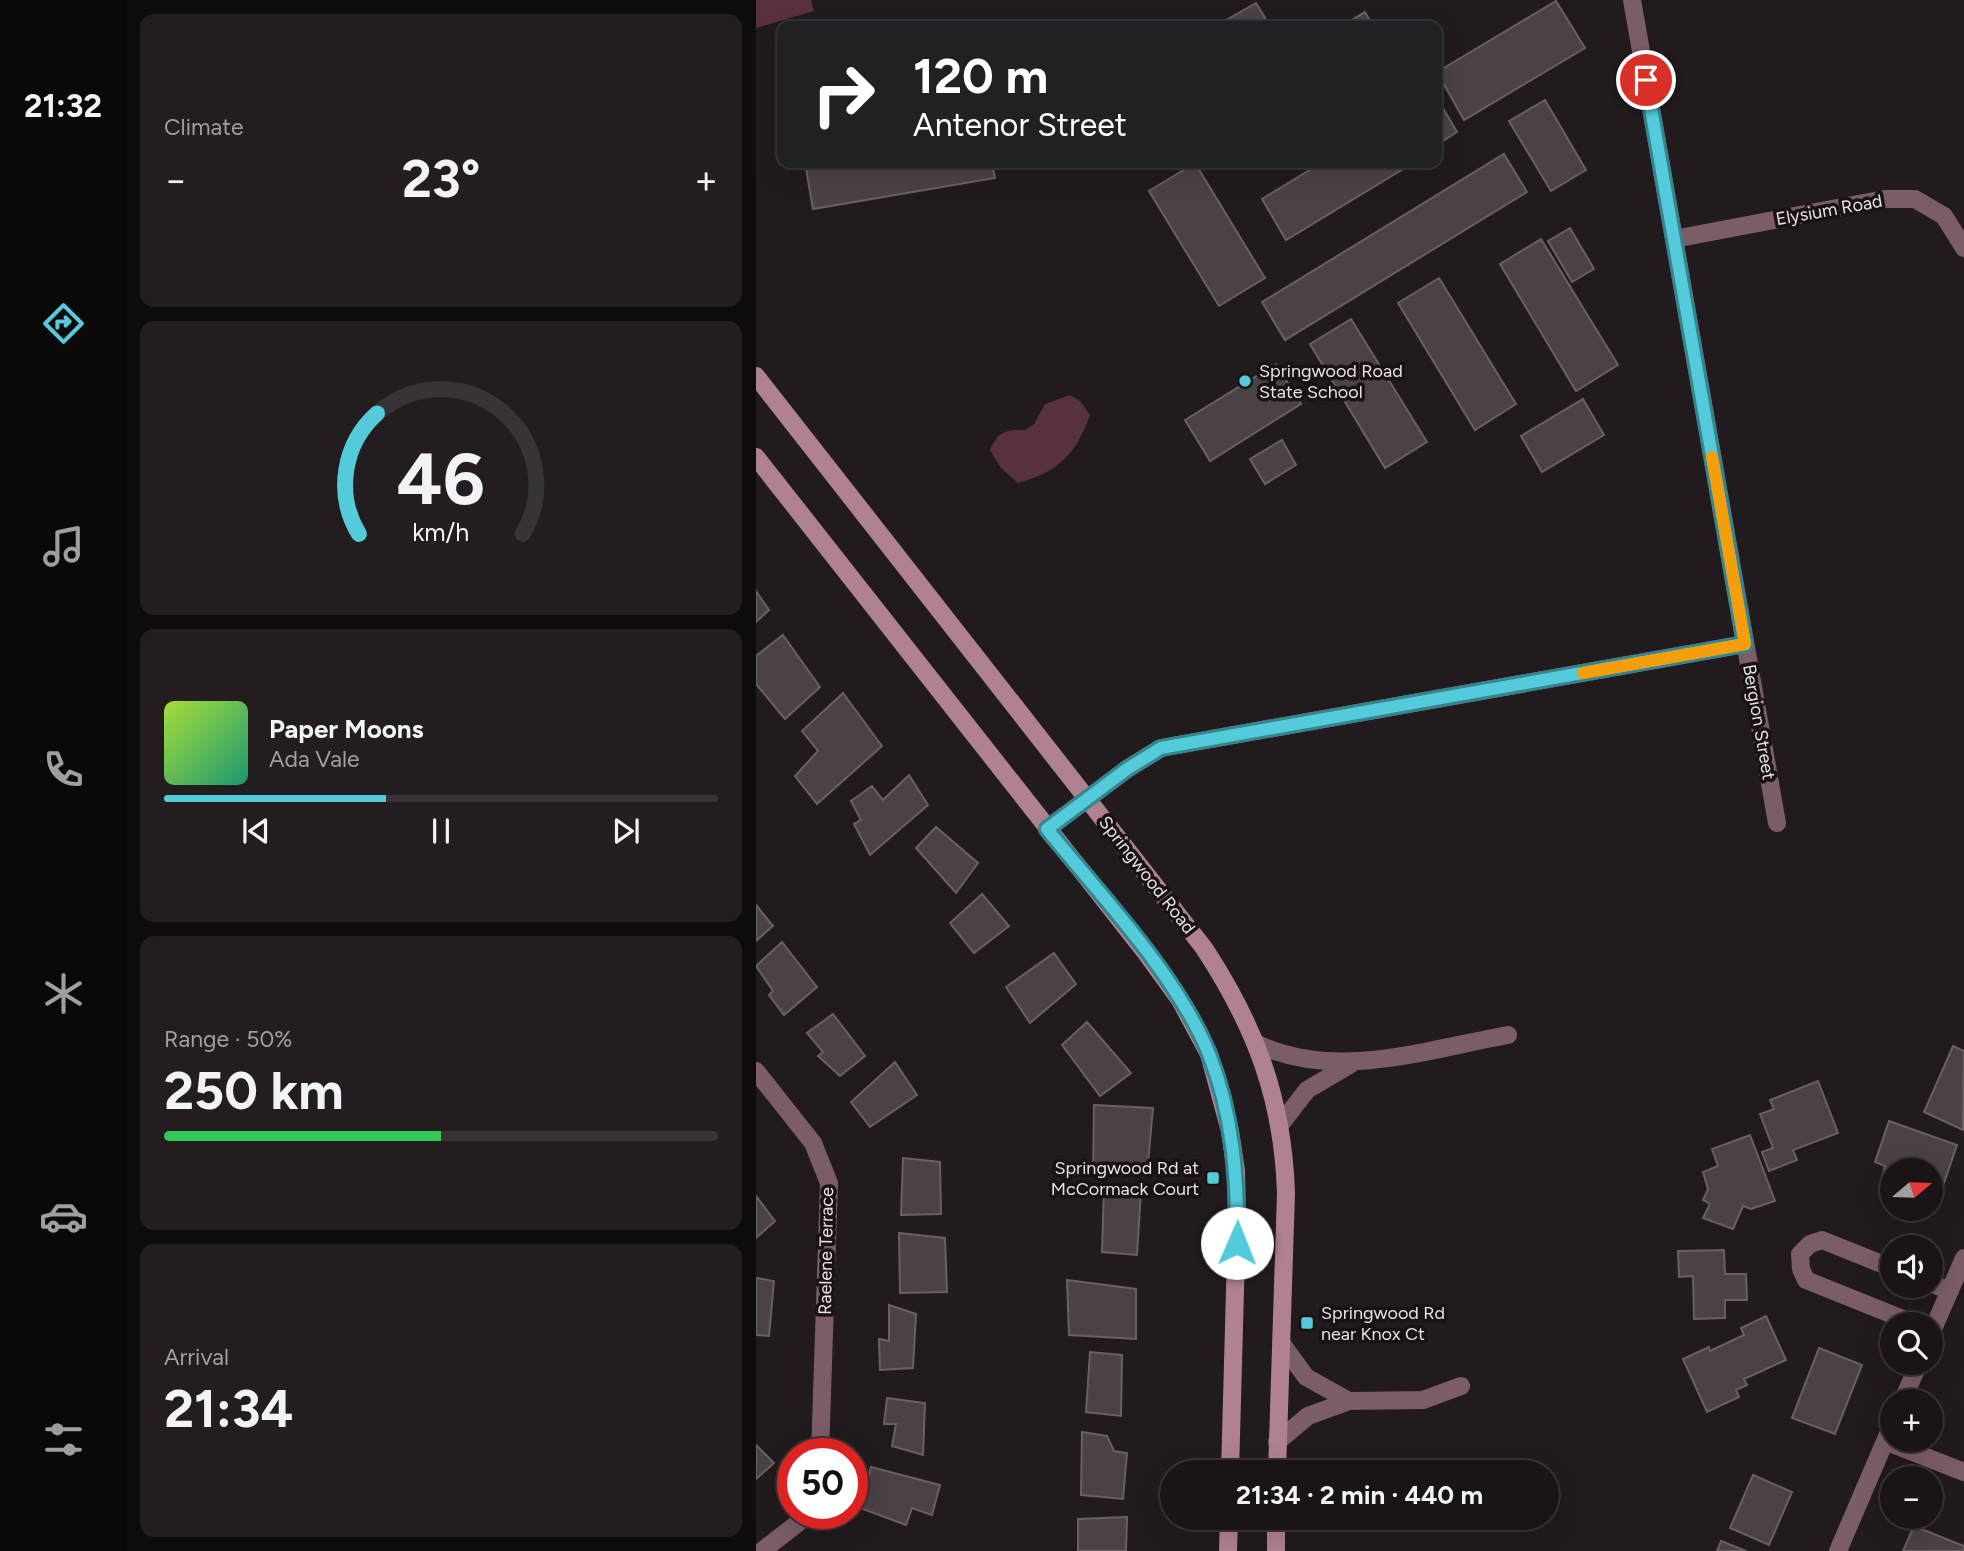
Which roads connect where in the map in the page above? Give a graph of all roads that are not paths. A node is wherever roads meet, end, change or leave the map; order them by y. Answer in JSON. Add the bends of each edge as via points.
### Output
{"nodes":[{"id":1,"x":1632,"y":0,"type":"edge"},
{"id":2,"x":1674,"y":239,"type":"junction"},
{"id":3,"x":1964,"y":248,"type":"edge"},
{"id":4,"x":756,"y":376,"type":"edge"},
{"id":5,"x":756,"y":457,"type":"edge"},
{"id":6,"x":1745,"y":644,"type":"junction"},
{"id":7,"x":1088,"y":799,"type":"junction"},
{"id":8,"x":1777,"y":823,"type":"dead end"},
{"id":9,"x":1047,"y":829,"type":"junction"},
{"id":10,"x":1508,"y":1035,"type":"dead end"},
{"id":11,"x":1257,"y":1044,"type":"junction"},
{"id":12,"x":1351,"y":1064,"type":"junction"},
{"id":13,"x":756,"y":1071,"type":"edge"},
{"id":14,"x":1280,"y":1125,"type":"junction"},
{"id":15,"x":1964,"y":1258,"type":"edge"},
{"id":16,"x":1880,"y":1263,"type":"edge"},
{"id":17,"x":1943,"y":1288,"type":"edge"},
{"id":18,"x":1950,"y":1291,"type":"junction"},
{"id":19,"x":1884,"y":1312,"type":"edge"},
{"id":20,"x":1938,"y":1312,"type":"edge"},
{"id":21,"x":1282,"y":1344,"type":"junction"},
{"id":22,"x":1461,"y":1386,"type":"dead end"},
{"id":23,"x":1349,"y":1401,"type":"junction"},
{"id":24,"x":821,"y":1438,"type":"edge"},
{"id":25,"x":1277,"y":1441,"type":"junction"},
{"id":26,"x":1880,"y":1452,"type":"edge"},
{"id":27,"x":1925,"y":1452,"type":"edge"},
{"id":28,"x":1230,"y":1460,"type":"edge"},
{"id":29,"x":1277,"y":1460,"type":"edge"},
{"id":30,"x":1964,"y":1472,"type":"edge"},
{"id":31,"x":790,"y":1529,"type":"edge"},
{"id":32,"x":1229,"y":1530,"type":"edge"},
{"id":33,"x":1276,"y":1530,"type":"edge"},
{"id":34,"x":762,"y":1551,"type":"edge"},
{"id":35,"x":1228,"y":1551,"type":"edge"},
{"id":36,"x":1276,"y":1551,"type":"edge"},
{"id":37,"x":1838,"y":1551,"type":"edge"}],
"edges":[{"from":1,"to":2,"type":"street","name":"Bergion Street"},
{"from":2,"to":3,"type":"street","name":"Elysium Road","via":[[1885,199],[1915,199],[1944,216]]},
{"from":2,"to":6,"type":"street","name":"Bergion Street"},
{"from":4,"to":7,"type":"main road","name":"Springwood Road"},
{"from":5,"to":9,"type":"main road"},
{"from":6,"to":7,"type":"street","via":[[1161,748]]},
{"from":6,"to":8,"type":"street","name":"Bergion Street"},
{"from":7,"to":9,"type":"street"},
{"from":7,"to":11,"type":"main road","name":"Springwood Road","via":[[1204,948],[1233,993]]},
{"from":9,"to":28,"type":"main road","via":[[1153,962],[1209,1054],[1236,1171]]},
{"from":10,"to":12,"type":"street"},
{"from":11,"to":12,"type":"street","via":[[1303,1060]]},
{"from":11,"to":14,"type":"main road","name":"Springwood Road"},
{"from":12,"to":14,"type":"street","via":[[1307,1090]]},
{"from":13,"to":24,"type":"street","name":"Raelene Terrace","via":[[813,1143],[829,1183]]},
{"from":14,"to":21,"type":"main road","name":"Springwood Road","via":[[1286,1193]]},
{"from":15,"to":18,"type":"street"},
{"from":16,"to":19,"type":"street","via":[[1822,1240],[1800,1254],[1806,1280]]},
{"from":17,"to":18,"type":"street"},
{"from":18,"to":20,"type":"street"},
{"from":21,"to":23,"type":"street","via":[[1306,1377]]},
{"from":21,"to":25,"type":"main road","name":"Springwood Road"},
{"from":22,"to":23,"type":"street","via":[[1423,1400]]},
{"from":23,"to":25,"type":"street","via":[[1308,1416]]},
{"from":25,"to":29,"type":"main road","name":"Springwood Road"},
{"from":26,"to":37,"type":"street"},
{"from":27,"to":30,"type":"street"},
{"from":31,"to":34,"type":"street"},
{"from":32,"to":35,"type":"main road"},
{"from":33,"to":36,"type":"main road"}]}
